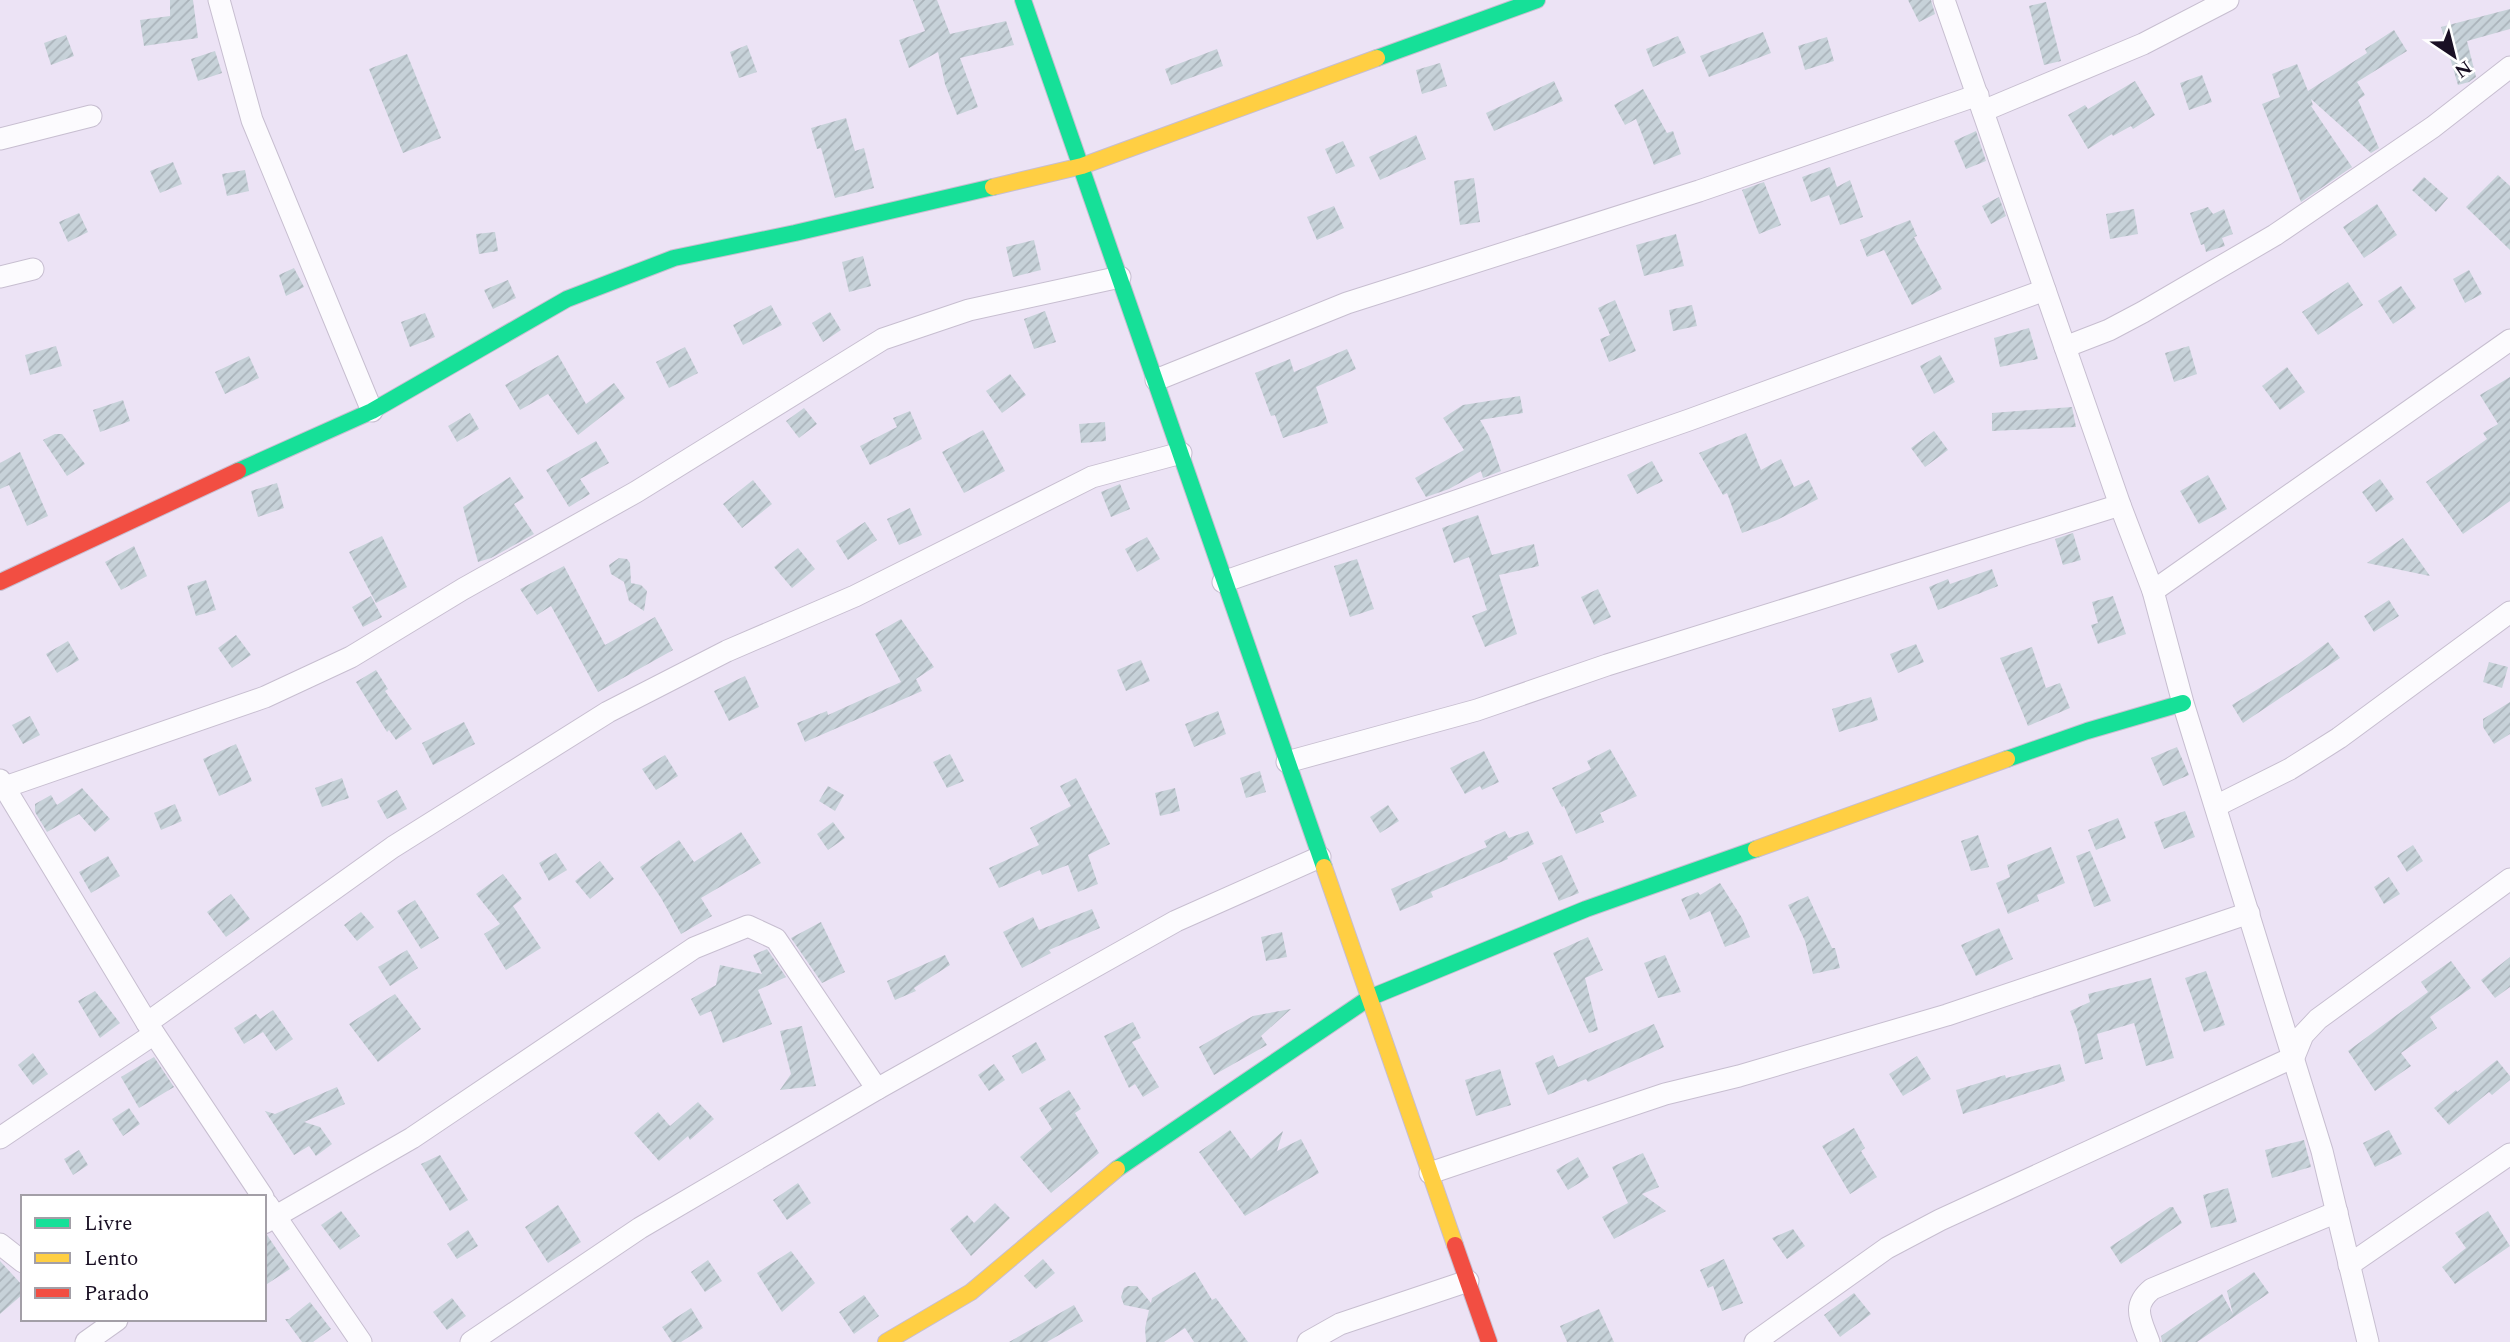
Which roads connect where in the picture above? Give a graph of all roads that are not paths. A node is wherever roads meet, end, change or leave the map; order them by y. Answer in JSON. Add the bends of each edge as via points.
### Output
{"nodes":[{"id":1,"x":219,"y":0,"type":"edge"},
{"id":2,"x":1023,"y":0,"type":"edge"},
{"id":3,"x":1537,"y":0,"type":"edge"},
{"id":4,"x":1944,"y":0,"type":"edge"},
{"id":5,"x":2228,"y":0,"type":"edge"},
{"id":6,"x":2510,"y":67,"type":"edge"},
{"id":7,"x":1981,"y":103,"type":"junction"},
{"id":8,"x":91,"y":116,"type":"dead end"},
{"id":9,"x":0,"y":139,"type":"edge"},
{"id":10,"x":1082,"y":166,"type":"junction"},
{"id":11,"x":33,"y":269,"type":"dead end"},
{"id":12,"x":1119,"y":276,"type":"junction"},
{"id":13,"x":0,"y":277,"type":"edge"},
{"id":14,"x":2045,"y":290,"type":"junction"},
{"id":15,"x":2510,"y":340,"type":"edge"},
{"id":16,"x":2064,"y":347,"type":"junction"},
{"id":17,"x":1156,"y":380,"type":"junction"},
{"id":18,"x":372,"y":411,"type":"junction"},
{"id":19,"x":1181,"y":453,"type":"junction"},
{"id":20,"x":2120,"y":505,"type":"junction"},
{"id":21,"x":0,"y":582,"type":"edge"},
{"id":22,"x":1223,"y":582,"type":"junction"},
{"id":23,"x":2152,"y":591,"type":"junction"},
{"id":24,"x":2510,"y":612,"type":"edge"},
{"id":25,"x":2183,"y":703,"type":"junction"},
{"id":26,"x":1287,"y":762,"type":"junction"},
{"id":27,"x":2,"y":783,"type":"edge"},
{"id":28,"x":2216,"y":806,"type":"junction"},
{"id":29,"x":1320,"y":857,"type":"junction"},
{"id":30,"x":2510,"y":879,"type":"edge"},
{"id":31,"x":2249,"y":913,"type":"junction"},
{"id":32,"x":1369,"y":998,"type":"junction"},
{"id":33,"x":150,"y":1028,"type":"junction"},
{"id":34,"x":2294,"y":1057,"type":"junction"},
{"id":35,"x":877,"y":1089,"type":"junction"},
{"id":36,"x":0,"y":1138,"type":"edge"},
{"id":37,"x":2510,"y":1154,"type":"edge"},
{"id":38,"x":1430,"y":1173,"type":"junction"},
{"id":39,"x":259,"y":1195,"type":"edge"},
{"id":40,"x":267,"y":1208,"type":"edge"},
{"id":41,"x":2337,"y":1212,"type":"junction"},
{"id":42,"x":0,"y":1244,"type":"edge"},
{"id":43,"x":21,"y":1260,"type":"edge"},
{"id":44,"x":2349,"y":1265,"type":"junction"},
{"id":45,"x":1468,"y":1282,"type":"junction"},
{"id":46,"x":117,"y":1321,"type":"edge"},
{"id":47,"x":86,"y":1342,"type":"edge"},
{"id":48,"x":361,"y":1342,"type":"edge"},
{"id":49,"x":471,"y":1342,"type":"edge"},
{"id":50,"x":886,"y":1342,"type":"edge"},
{"id":51,"x":1308,"y":1342,"type":"edge"},
{"id":52,"x":1489,"y":1342,"type":"edge"},
{"id":53,"x":1755,"y":1342,"type":"edge"},
{"id":54,"x":2149,"y":1342,"type":"edge"},
{"id":55,"x":2368,"y":1342,"type":"edge"}],
"edges":[{"from":1,"to":18,"type":"street","via":[[253,120]]},
{"from":2,"to":10,"type":"street"},
{"from":3,"to":10,"type":"street"},
{"from":4,"to":7,"type":"street"},
{"from":5,"to":7,"type":"street","via":[[2143,44]]},
{"from":6,"to":16,"type":"street","via":[[2433,127],[2275,235],[2109,330]]},
{"from":7,"to":14,"type":"street"},
{"from":7,"to":17,"type":"street","via":[[1347,303]]},
{"from":8,"to":9,"type":"street"},
{"from":10,"to":12,"type":"street"},
{"from":10,"to":18,"type":"street","via":[[674,258],[567,299]]},
{"from":11,"to":13,"type":"street"},
{"from":12,"to":17,"type":"street"},
{"from":12,"to":27,"type":"street","via":[[969,310],[883,339],[636,492],[351,657],[265,697]]},
{"from":14,"to":16,"type":"street"},
{"from":14,"to":22,"type":"street"},
{"from":15,"to":23,"type":"street"},
{"from":16,"to":20,"type":"street"},
{"from":17,"to":19,"type":"street"},
{"from":18,"to":21,"type":"street"},
{"from":19,"to":22,"type":"street"},
{"from":19,"to":33,"type":"street","via":[[1092,478],[608,712],[393,847]]},
{"from":20,"to":23,"type":"street"},
{"from":20,"to":26,"type":"street","via":[[1477,710]]},
{"from":22,"to":26,"type":"street"},
{"from":23,"to":25,"type":"street"},
{"from":24,"to":28,"type":"street","via":[[2339,738]]},
{"from":25,"to":28,"type":"street"},
{"from":25,"to":32,"type":"street","via":[[2087,731],[1586,909]]},
{"from":26,"to":29,"type":"street"},
{"from":27,"to":33,"type":"street"},
{"from":28,"to":31,"type":"street"},
{"from":29,"to":32,"type":"street"},
{"from":29,"to":35,"type":"street","via":[[1176,920]]},
{"from":30,"to":34,"type":"street","via":[[2318,1019],[2303,1035]]},
{"from":31,"to":34,"type":"street"},
{"from":31,"to":38,"type":"street","via":[[1947,1015],[1665,1094]]},
{"from":32,"to":38,"type":"street"},
{"from":32,"to":50,"type":"street","via":[[1115,1170],[971,1292]]},
{"from":33,"to":36,"type":"street"},
{"from":33,"to":39,"type":"street"},
{"from":34,"to":41,"type":"street"},
{"from":34,"to":53,"type":"street","via":[[1886,1248]]},
{"from":35,"to":40,"type":"street","via":[[776,939],[748,926],[694,948],[412,1138]]},
{"from":35,"to":49,"type":"street","via":[[640,1228]]},
{"from":37,"to":44,"type":"street"},
{"from":38,"to":45,"type":"street"},
{"from":40,"to":48,"type":"street"},
{"from":41,"to":44,"type":"street"},
{"from":41,"to":54,"type":"street","via":[[2152,1289],[2141,1297],[2138,1312]]},
{"from":42,"to":43,"type":"street"},
{"from":44,"to":55,"type":"street"},
{"from":45,"to":51,"type":"street","via":[[1340,1324]]},
{"from":45,"to":52,"type":"street"},
{"from":46,"to":47,"type":"street"}]}
